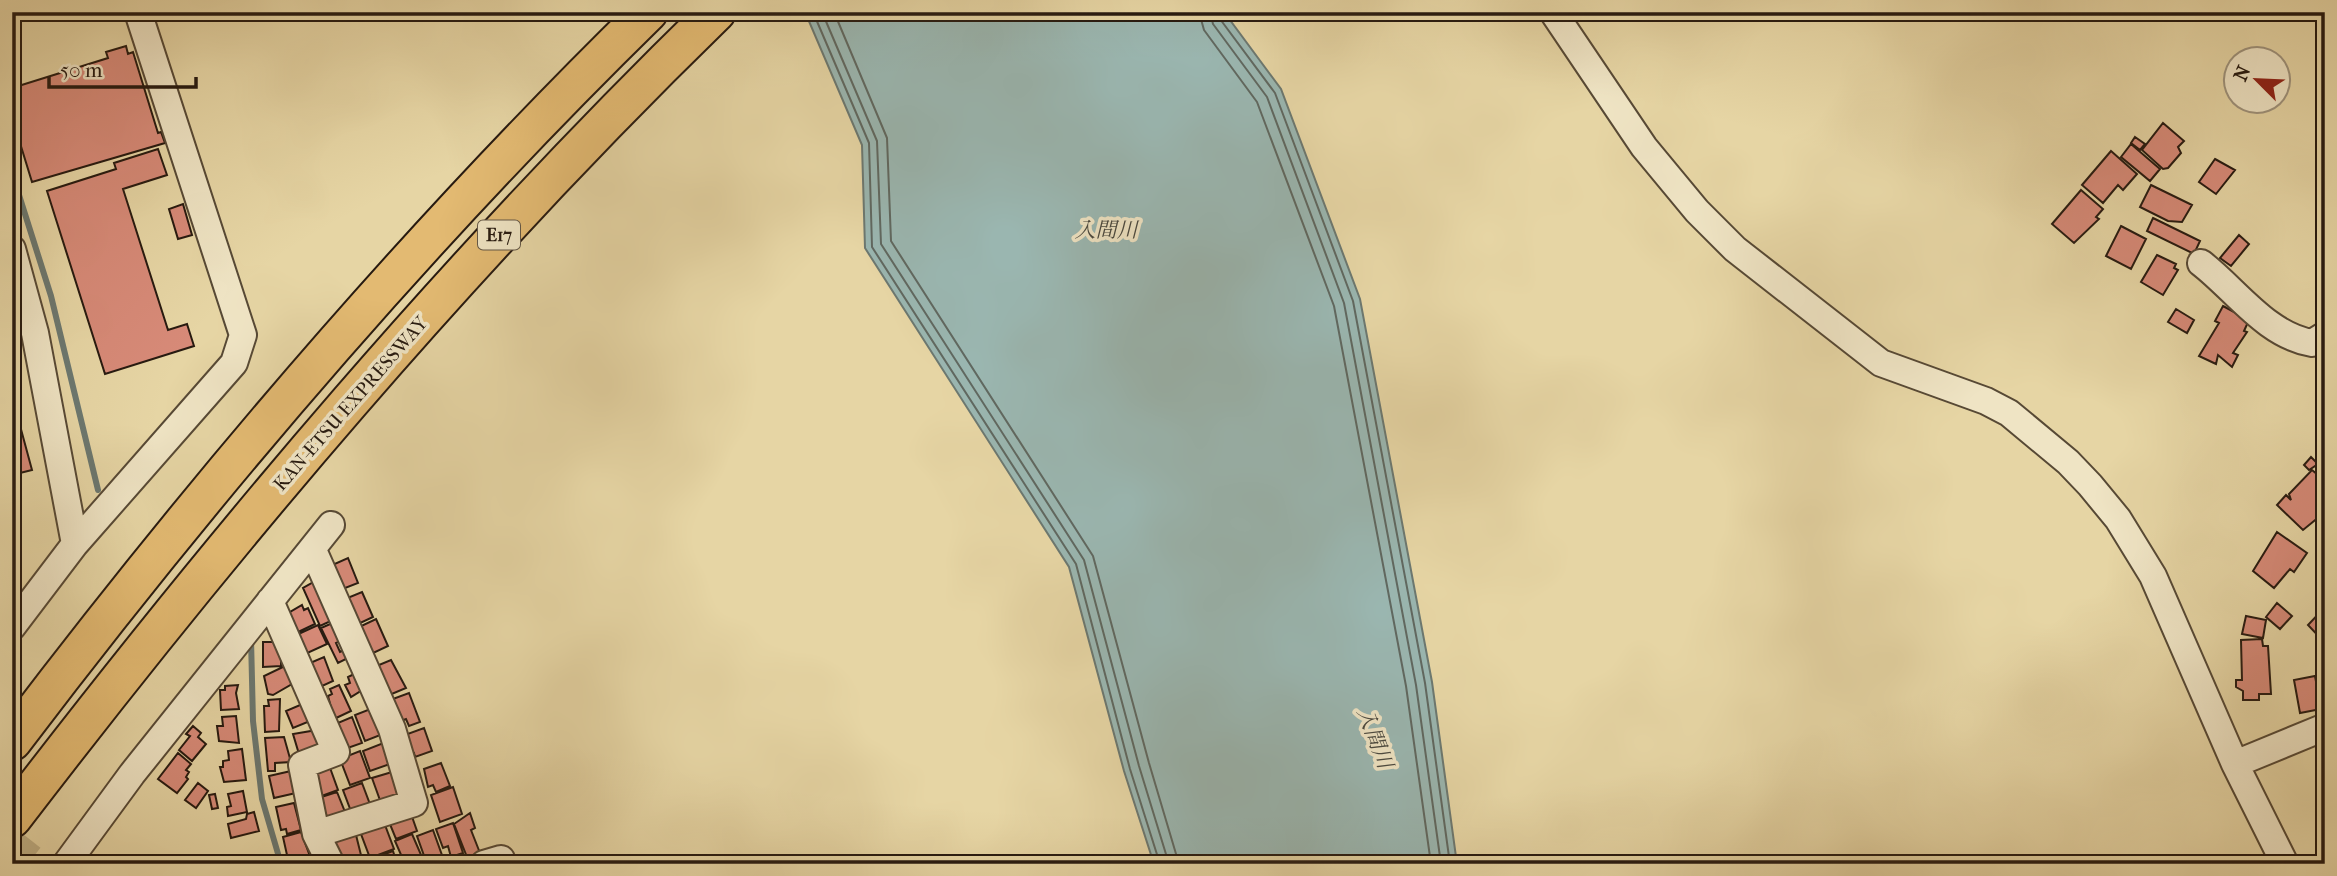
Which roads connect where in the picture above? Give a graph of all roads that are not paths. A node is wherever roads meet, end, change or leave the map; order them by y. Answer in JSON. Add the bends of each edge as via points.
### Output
{"nodes":[{"id":1,"x":138,"y":12,"type":"edge"},
{"id":2,"x":648,"y":12,"type":"edge"},
{"id":3,"x":716,"y":12,"type":"edge"},
{"id":4,"x":1553,"y":12,"type":"edge"},
{"id":5,"x":12,"y":249,"type":"edge"},
{"id":6,"x":2201,"y":263,"type":"dead end"},
{"id":7,"x":2325,"y":335,"type":"edge"},
{"id":8,"x":331,"y":525,"type":"dead end"},
{"id":9,"x":75,"y":544,"type":"junction"},
{"id":10,"x":313,"y":550,"type":"junction"},
{"id":11,"x":270,"y":601,"type":"junction"},
{"id":12,"x":12,"y":627,"type":"edge"},
{"id":13,"x":2325,"y":727,"type":"edge"},
{"id":14,"x":12,"y":741,"type":"edge"},
{"id":15,"x":2235,"y":764,"type":"junction"},
{"id":16,"x":12,"y":818,"type":"edge"},
{"id":17,"x":316,"y":834,"type":"junction"},
{"id":18,"x":66,"y":864,"type":"edge"},
{"id":19,"x":331,"y":864,"type":"edge"},
{"id":20,"x":2285,"y":864,"type":"edge"}],
"edges":[{"from":1,"to":9,"type":"street","via":[[243,335],[234,363]]},
{"from":2,"to":14,"type":"highway","number":"E17","via":[[496,165],[265,425]]},
{"from":3,"to":16,"type":"highway","name":"KAN-ETSU EXPRESSWAY","number":"E17","via":[[528,202],[292,468]]},
{"from":4,"to":15,"type":"street","via":[[1644,147],[1735,249],[1881,363],[2009,413],[2090,485],[2118,519],[2153,576]]},
{"from":5,"to":9,"type":"street","via":[[40,357]]},
{"from":6,"to":7,"type":"street","via":[[2284,334],[2312,343]]},
{"from":8,"to":10,"type":"street"},
{"from":9,"to":12,"type":"street"},
{"from":10,"to":11,"type":"street"},
{"from":10,"to":17,"type":"street","via":[[393,729],[414,803]]},
{"from":11,"to":17,"type":"street","via":[[336,752],[302,765]]},
{"from":11,"to":18,"type":"street"},
{"from":13,"to":15,"type":"street"},
{"from":15,"to":20,"type":"street"},
{"from":17,"to":19,"type":"street"}]}
